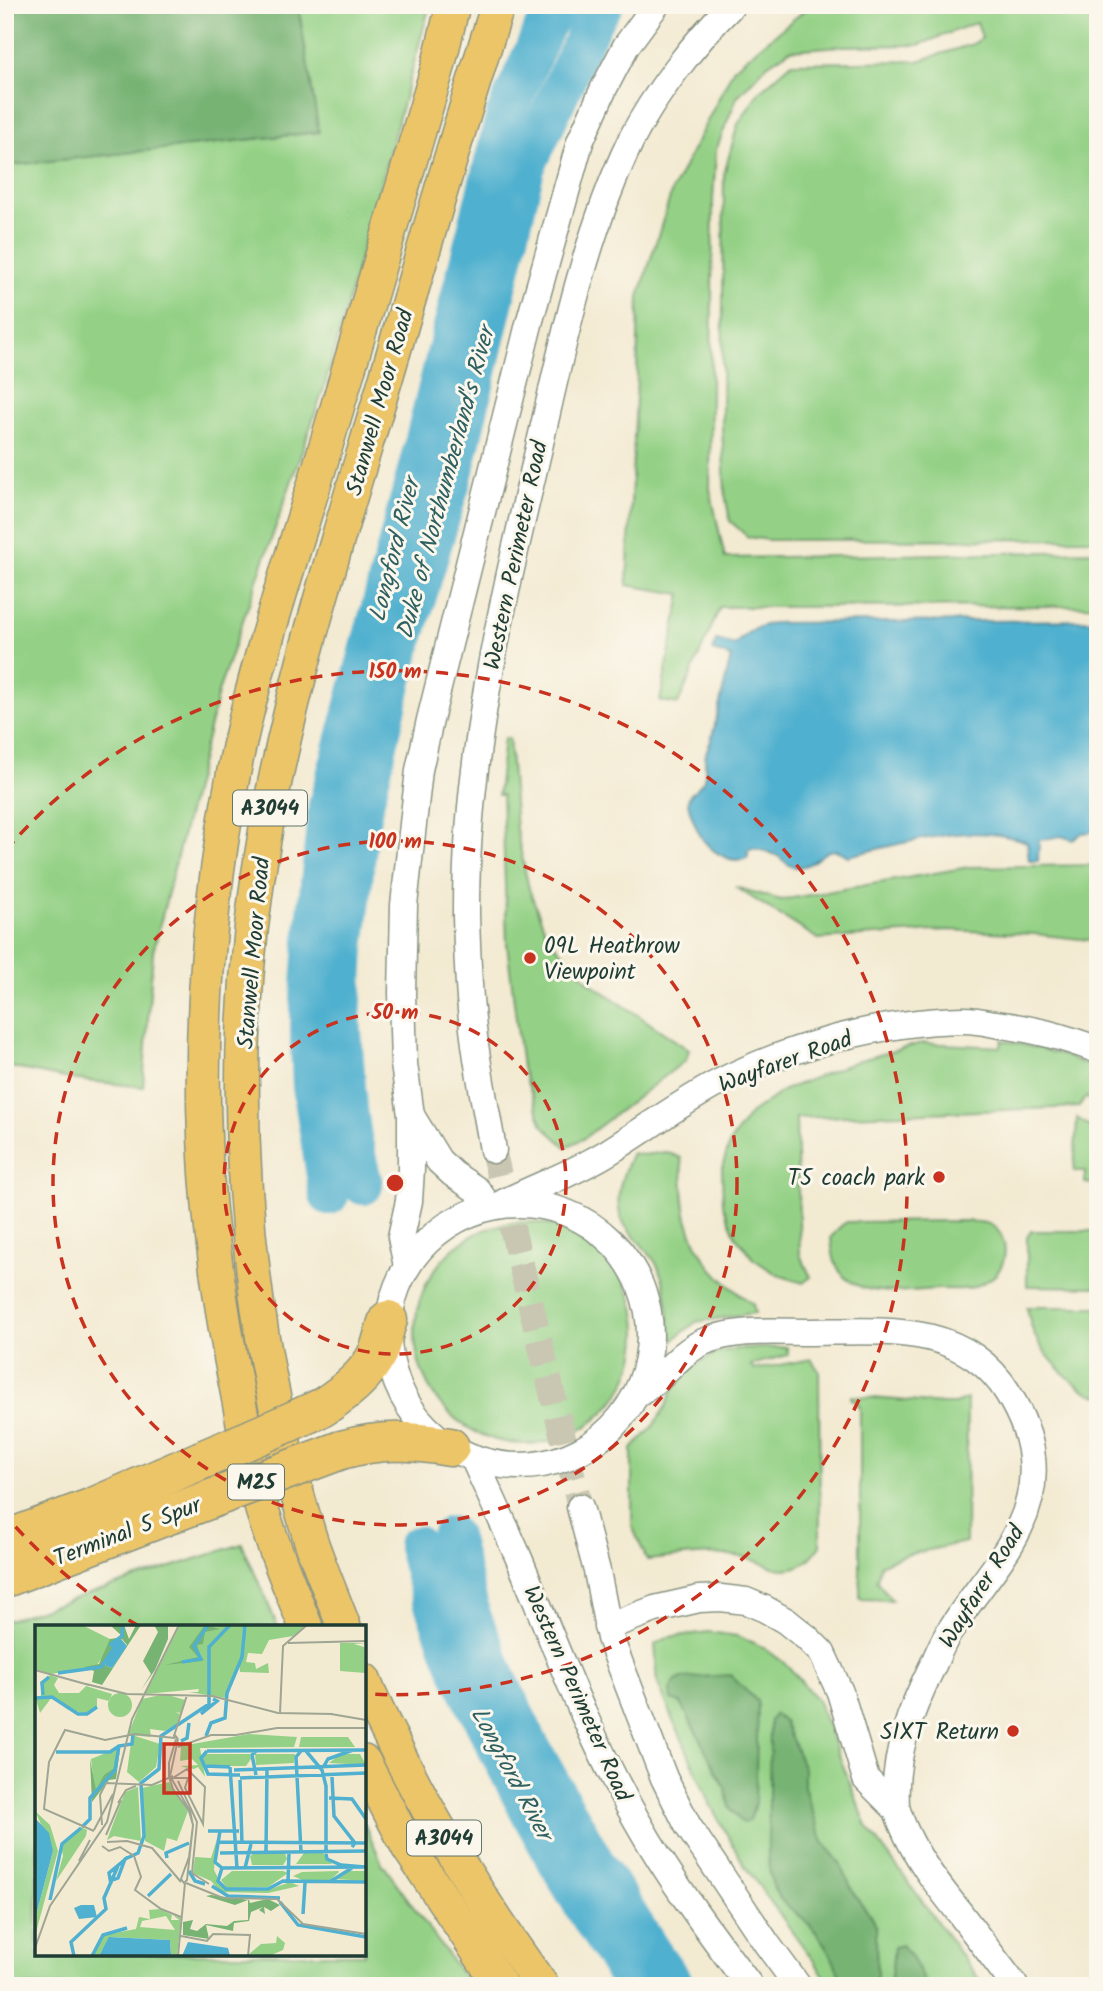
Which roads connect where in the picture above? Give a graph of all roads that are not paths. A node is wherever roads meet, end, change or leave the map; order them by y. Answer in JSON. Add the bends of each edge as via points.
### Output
{"nodes":[{"id":1,"x":453,"y":5,"type":"edge"},
{"id":2,"x":498,"y":5,"type":"edge"},
{"id":3,"x":656,"y":5,"type":"edge"},
{"id":4,"x":732,"y":5,"type":"edge"},
{"id":5,"x":1098,"y":1050,"type":"edge"},
{"id":6,"x":411,"y":1115,"type":"junction"},
{"id":7,"x":493,"y":1150,"type":"tunnel mouth"},
{"id":8,"x":494,"y":1206,"type":"junction"},
{"id":9,"x":407,"y":1266,"type":"junction"},
{"id":10,"x":388,"y":1320,"type":"junction"},
{"id":11,"x":635,"y":1396,"type":"junction"},
{"id":12,"x":462,"y":1453,"type":"junction"},
{"id":13,"x":580,"y":1507,"type":"tunnel mouth"},
{"id":14,"x":5,"y":1540,"type":"edge"},
{"id":15,"x":5,"y":1578,"type":"edge"},
{"id":16,"x":305,"y":1625,"type":"edge"},
{"id":17,"x":343,"y":1625,"type":"edge"},
{"id":18,"x":607,"y":1627,"type":"junction"},
{"id":19,"x":366,"y":1684,"type":"edge"},
{"id":20,"x":366,"y":1766,"type":"edge"},
{"id":21,"x":896,"y":1809,"type":"junction"},
{"id":22,"x":501,"y":1986,"type":"edge"},
{"id":23,"x":542,"y":1986,"type":"edge"},
{"id":24,"x":750,"y":1986,"type":"edge"},
{"id":25,"x":798,"y":1986,"type":"edge"},
{"id":26,"x":1015,"y":1986,"type":"edge"}],
"edges":[{"from":1,"to":16,"type":"main road","name":"Stanwell Moor Road","number":"A3044","via":[[252,696],[234,770],[212,915],[204,1078],[216,1272],[265,1519]]},
{"from":2,"to":17,"type":"main road","name":"Stanwell Moor Road","number":"A3044","via":[[295,695],[266,828],[247,971],[242,1112],[256,1298],[290,1466],[312,1543]]},
{"from":3,"to":6,"type":"street","name":"Western Perimeter Road","via":[[626,46],[580,142],[429,720],[404,905],[404,1064]]},
{"from":4,"to":7,"type":"street","name":"Western Perimeter Road","via":[[650,105],[603,205],[568,324],[487,679],[469,815],[466,917],[471,1019]]},
{"from":5,"to":8,"type":"street","name":"Wayfarer Road","via":[[1029,1028],[965,1020],[848,1036],[744,1070],[610,1152]]},
{"from":6,"to":8,"type":"street","name":"Western Perimeter Road","via":[[439,1161]]},
{"from":6,"to":9,"type":"street","name":"Western Perimeter Road","via":[[409,1201],[401,1237]]},
{"from":8,"to":9,"type":"street","name":"Wayfarer Road","via":[[457,1219],[428,1239]]},
{"from":8,"to":11,"type":"street","via":[[537,1205],[574,1216],[596,1229],[630,1265],[647,1307],[650,1330],[649,1353]]},
{"from":9,"to":10,"type":"street","name":"Wayfarer Road","via":[[397,1283]]},
{"from":10,"to":12,"type":"street","name":"Wayfarer Road","via":[[394,1379],[407,1405],[426,1429]]},
{"from":10,"to":14,"type":"highway","name":"Terminal 5 Spur","number":"M25","bridge":true,"via":[[366,1370],[348,1390],[323,1406],[93,1507]]},
{"from":11,"to":12,"type":"street","via":[[606,1433],[566,1457],[520,1466]]},
{"from":11,"to":21,"type":"street","name":"Wayfarer Road","via":[[702,1343],[757,1332],[899,1331],[923,1335],[951,1344],[1000,1380],[1029,1436],[1033,1461],[1028,1507],[1020,1529],[950,1631],[923,1685],[901,1747]]},
{"from":12,"to":15,"type":"highway","name":"Terminal 5 Spur","number":"M25","bridge":true,"via":[[418,1441],[368,1443],[341,1450]]},
{"from":12,"to":24,"type":"street","name":"Western Perimeter Road","via":[[519,1558],[563,1669],[636,1819],[688,1903]]},
{"from":13,"to":18,"type":"street","name":"Western Perimeter Road"},
{"from":18,"to":21,"type":"street","via":[[655,1609],[720,1598],[746,1601],[786,1620],[822,1653],[840,1692],[866,1779]]},
{"from":18,"to":25,"type":"street","name":"Western Perimeter Road","via":[[664,1778],[688,1826]]},
{"from":19,"to":23,"type":"main road","number":"A3044","via":[[458,1864]]},
{"from":20,"to":22,"type":"main road","number":"A3044","via":[[408,1847]]},
{"from":21,"to":26,"type":"street","name":"Wayfarer Road","via":[[927,1872]]}]}
